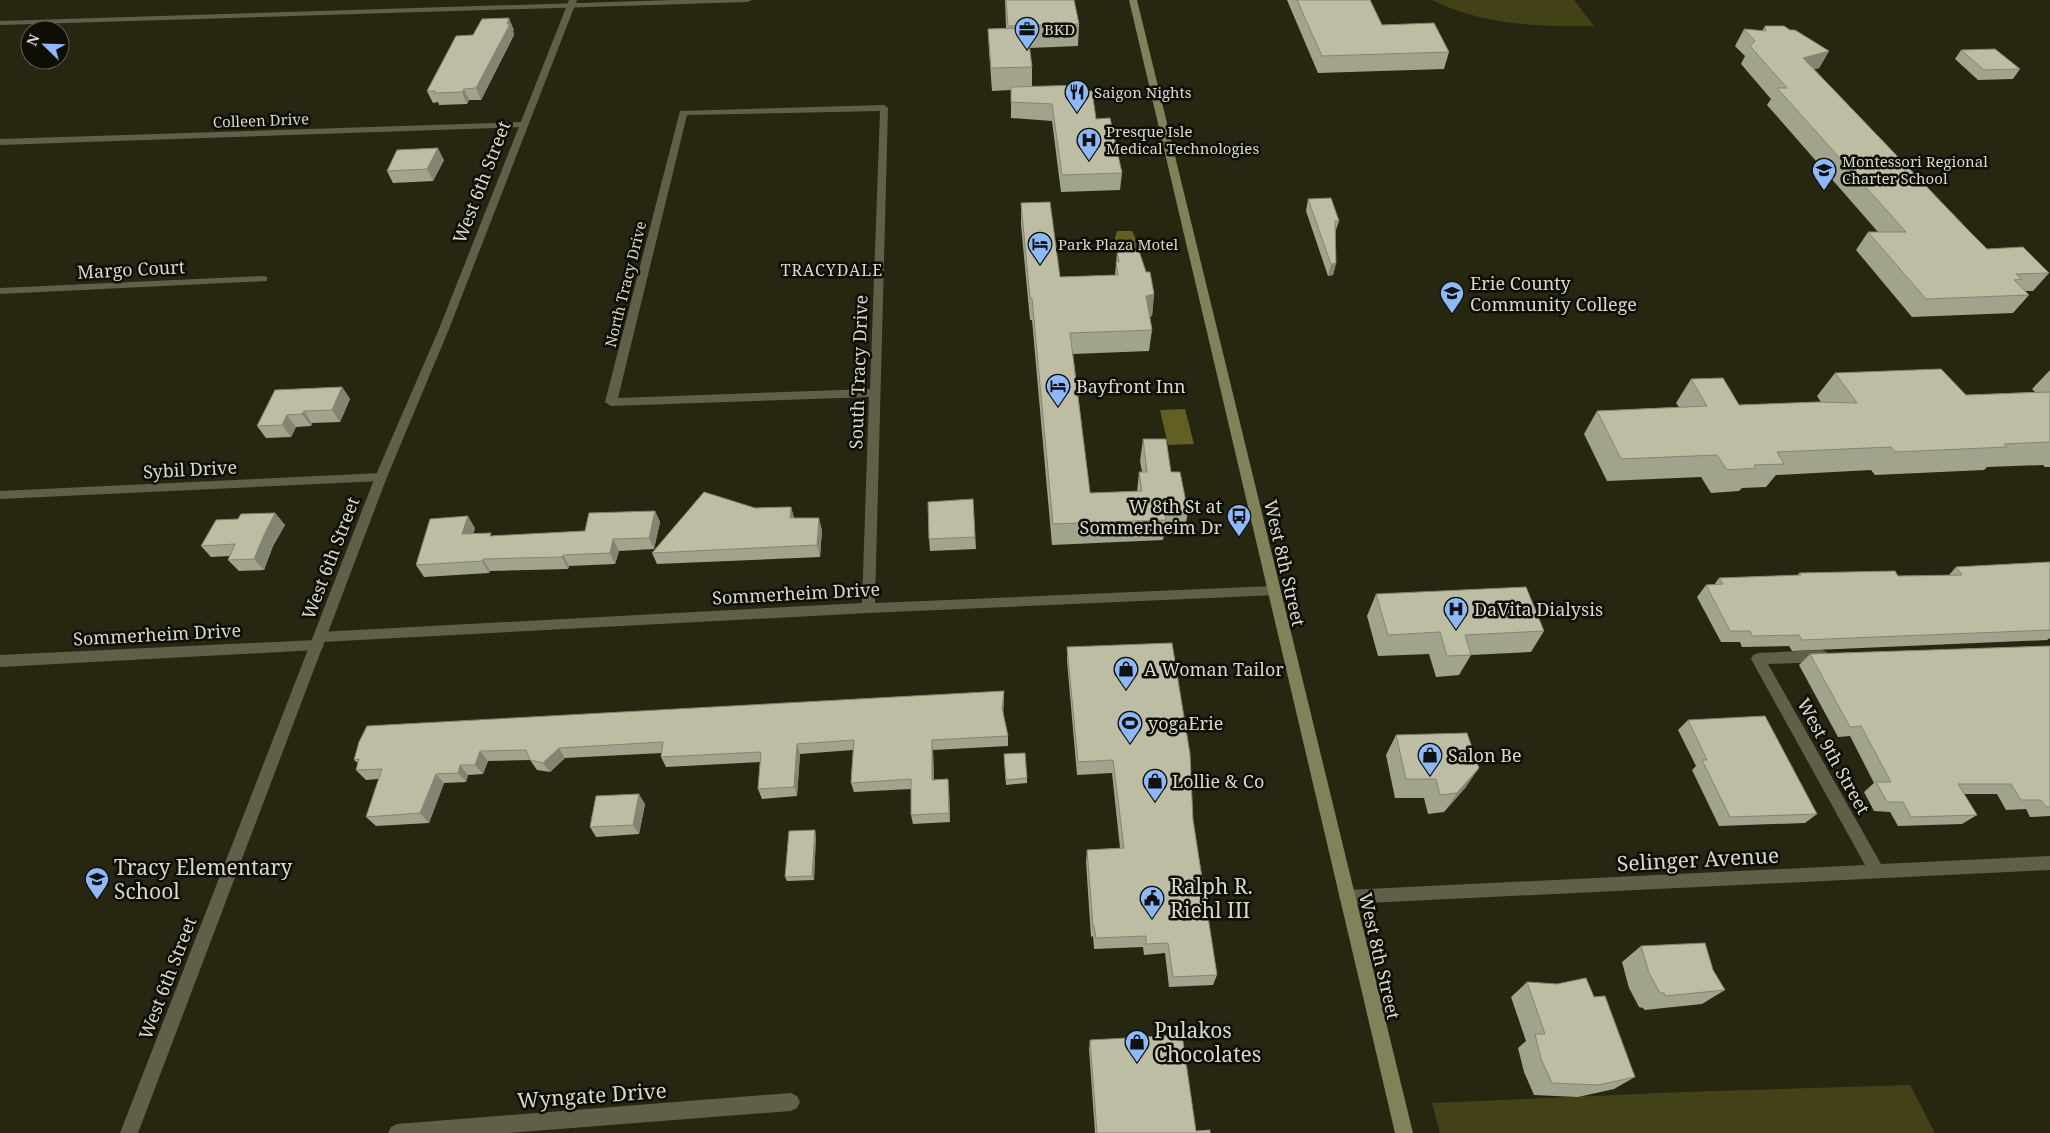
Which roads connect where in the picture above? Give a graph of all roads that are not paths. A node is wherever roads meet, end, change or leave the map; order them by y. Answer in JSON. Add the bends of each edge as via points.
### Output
{"nodes":[{"id":1,"x":748,"y":0,"type":"edge"},
{"id":2,"x":1133,"y":0,"type":"edge"},
{"id":3,"x":573,"y":2,"type":"edge"},
{"id":4,"x":0,"y":23,"type":"edge"},
{"id":5,"x":884,"y":108,"type":"joint"},
{"id":6,"x":523,"y":125,"type":"junction"},
{"id":7,"x":0,"y":142,"type":"edge"},
{"id":8,"x":263,"y":279,"type":"dead end"},
{"id":9,"x":0,"y":291,"type":"edge"},
{"id":10,"x":875,"y":393,"type":"junction"},
{"id":11,"x":381,"y":477,"type":"junction"},
{"id":12,"x":0,"y":495,"type":"edge"},
{"id":13,"x":1274,"y":591,"type":"junction"},
{"id":14,"x":868,"y":608,"type":"junction"},
{"id":15,"x":318,"y":641,"type":"junction"},
{"id":16,"x":1836,"y":656,"type":"edge"},
{"id":17,"x":0,"y":661,"type":"edge"},
{"id":18,"x":2050,"y":863,"type":"edge"},
{"id":19,"x":1878,"y":871,"type":"junction"},
{"id":20,"x":1347,"y":897,"type":"junction"},
{"id":21,"x":791,"y":1102,"type":"dead end"},
{"id":22,"x":129,"y":1133,"type":"edge"},
{"id":23,"x":396,"y":1133,"type":"edge"},
{"id":24,"x":1404,"y":1133,"type":"edge"}],
"edges":[{"from":1,"to":3,"type":"street"},
{"from":2,"to":13,"type":"main road","name":"West 8th Street"},
{"from":3,"to":4,"type":"street"},
{"from":3,"to":6,"type":"street","name":"West 6th Street"},
{"from":5,"to":10,"type":"street","name":"South Tracy Drive"},
{"from":5,"to":10,"type":"street","name":"North Tracy Drive","via":[[683,113],[611,402]]},
{"from":6,"to":7,"type":"street","name":"Colleen Drive"},
{"from":6,"to":11,"type":"street","name":"West 6th Street","via":[[444,329]]},
{"from":8,"to":9,"type":"street","name":"Margo Court"},
{"from":10,"to":14,"type":"street","name":"South Tracy Drive"},
{"from":11,"to":12,"type":"street","name":"Sybil Drive"},
{"from":11,"to":15,"type":"street","name":"West 6th Street"},
{"from":13,"to":14,"type":"street","name":"Sommerheim Drive"},
{"from":13,"to":20,"type":"main road","name":"West 8th Street"},
{"from":14,"to":15,"type":"street","name":"Sommerheim Drive"},
{"from":15,"to":17,"type":"street","name":"Sommerheim Drive"},
{"from":15,"to":22,"type":"street","name":"West 6th Street"},
{"from":16,"to":19,"type":"street","name":"West 9th Street","via":[[1758,659]]},
{"from":18,"to":19,"type":"street","name":"Selinger Avenue"},
{"from":19,"to":20,"type":"street","name":"Selinger Avenue"},
{"from":20,"to":24,"type":"main road","name":"West 8th Street"},
{"from":21,"to":23,"type":"street","name":"Wyngate Drive"}]}
